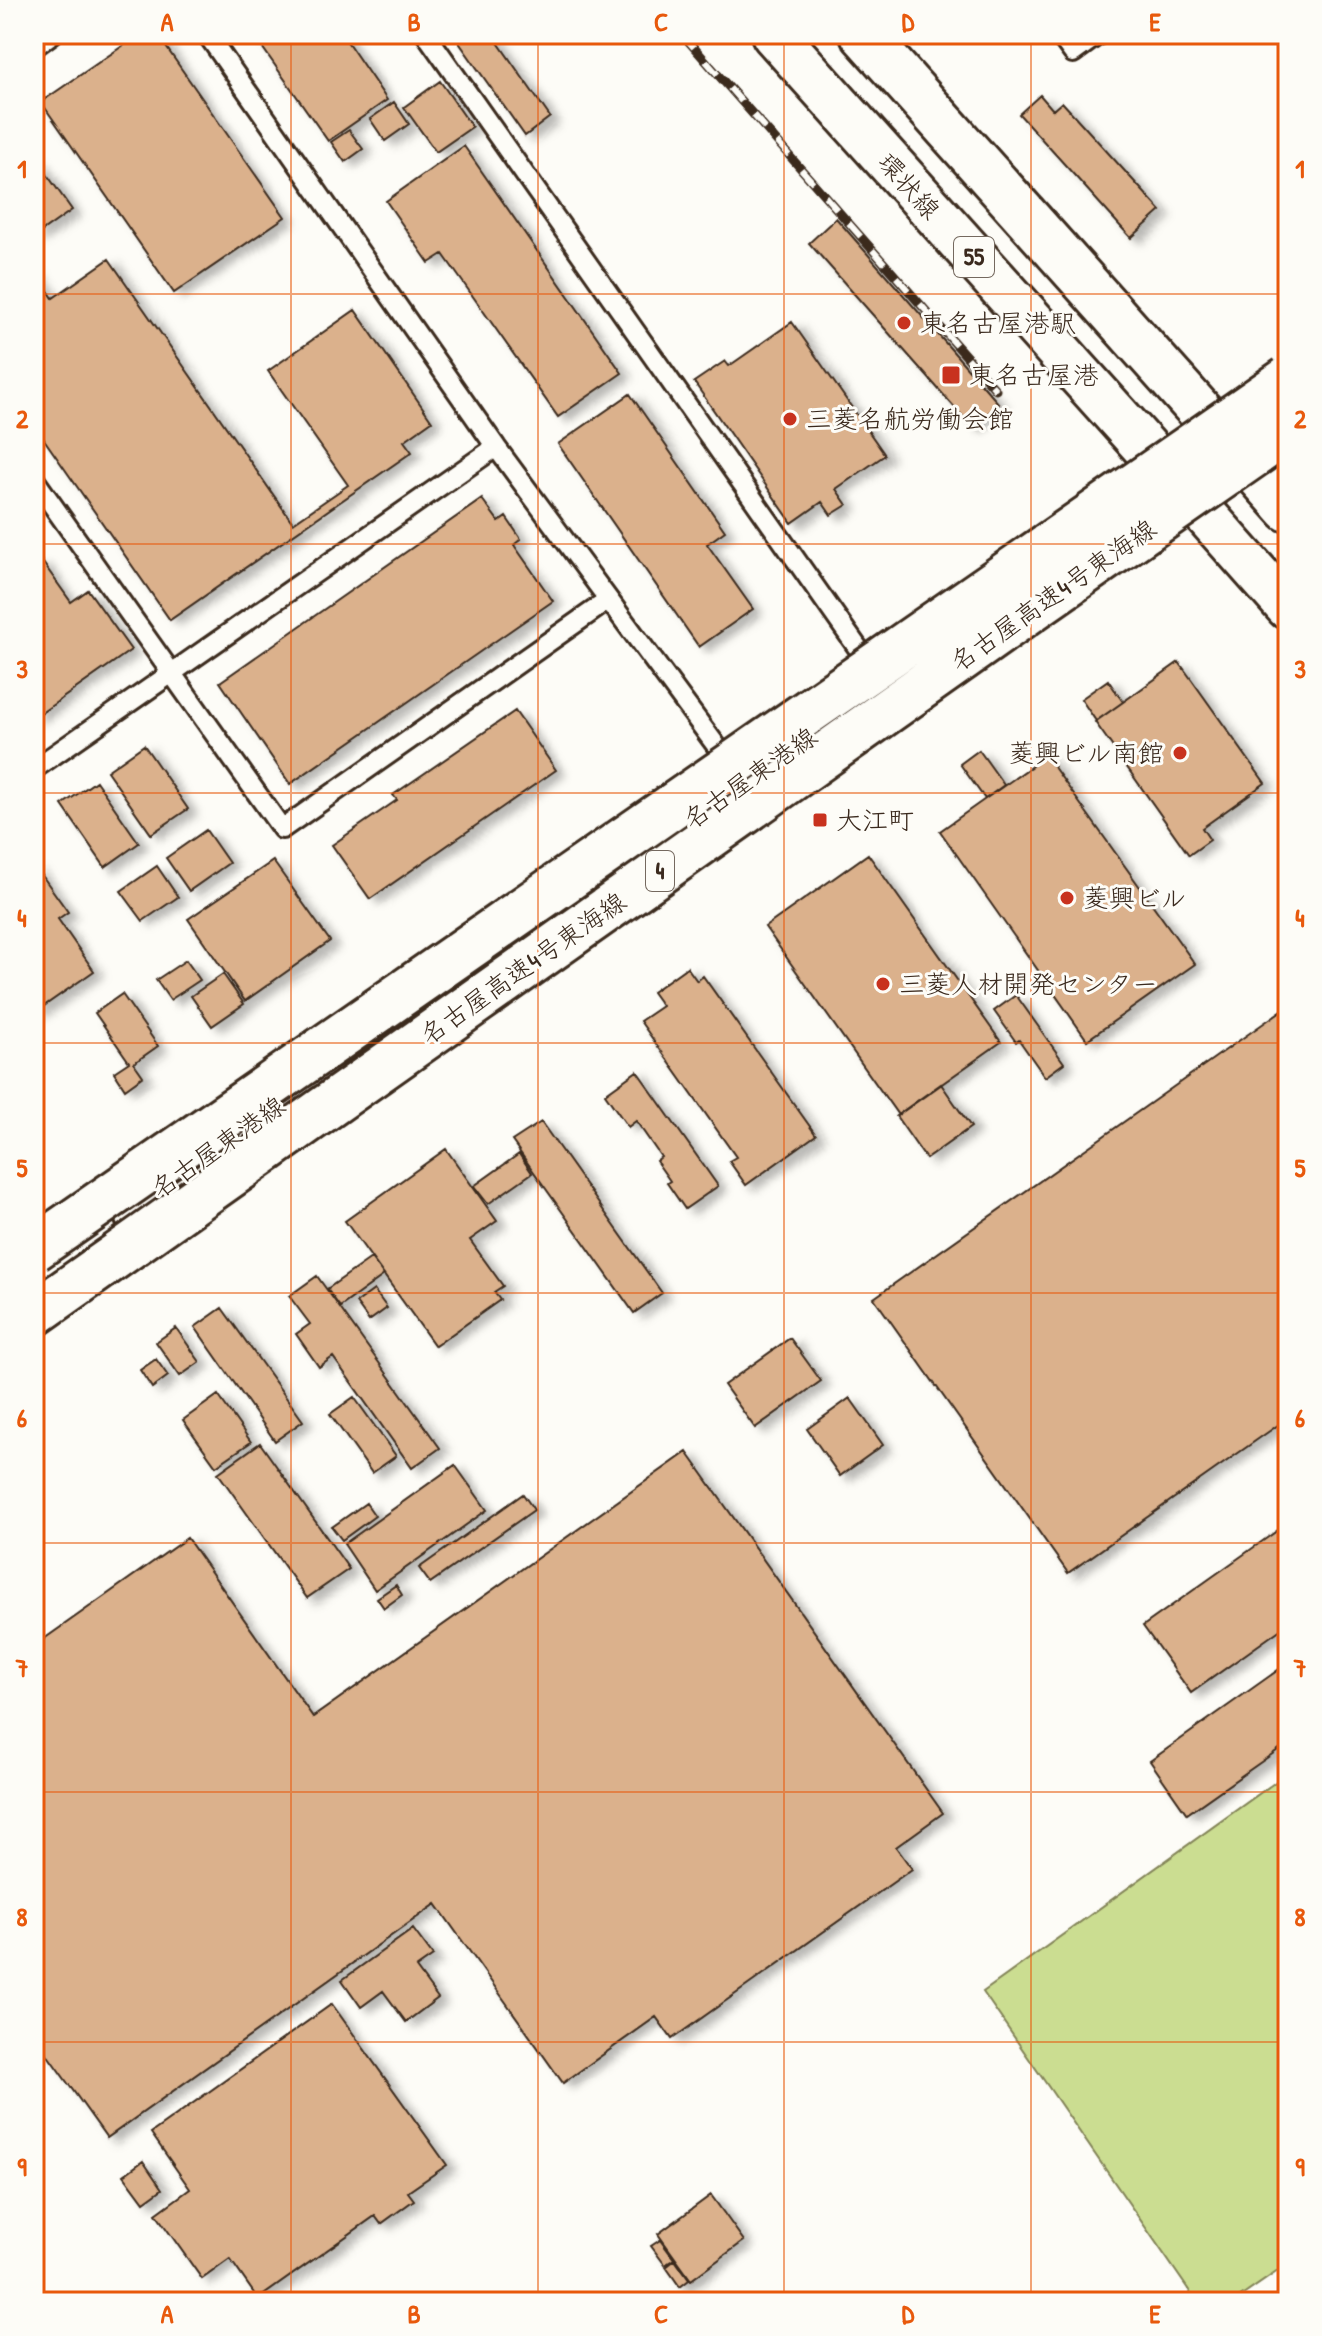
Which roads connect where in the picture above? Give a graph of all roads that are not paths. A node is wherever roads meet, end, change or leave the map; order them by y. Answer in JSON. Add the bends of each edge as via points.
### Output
{"nodes":[{"id":1,"x":52,"y":34,"type":"edge"},
{"id":2,"x":207,"y":34,"type":"edge"},
{"id":3,"x":426,"y":34,"type":"edge"},
{"id":4,"x":774,"y":34,"type":"edge"},
{"id":5,"x":863,"y":34,"type":"edge"},
{"id":6,"x":1059,"y":34,"type":"edge"},
{"id":7,"x":1099,"y":34,"type":"edge"},
{"id":8,"x":34,"y":47,"type":"edge"},
{"id":9,"x":1288,"y":379,"type":"edge"},
{"id":10,"x":1288,"y":397,"type":"edge"},
{"id":11,"x":1288,"y":431,"type":"edge"},
{"id":12,"x":1227,"y":442,"type":"junction"},
{"id":13,"x":496,"y":447,"type":"junction"},
{"id":14,"x":1272,"y":463,"type":"edge"},
{"id":15,"x":34,"y":479,"type":"edge"},
{"id":16,"x":1188,"y":495,"type":"junction"},
{"id":17,"x":1288,"y":510,"type":"edge"},
{"id":18,"x":607,"y":601,"type":"junction"},
{"id":19,"x":1288,"y":608,"type":"edge"},
{"id":20,"x":172,"y":673,"type":"junction"},
{"id":21,"x":883,"y":684,"type":"junction"},
{"id":22,"x":34,"y":769,"type":"edge"},
{"id":23,"x":744,"y":782,"type":"junction"},
{"id":24,"x":34,"y":1249,"type":"edge"},
{"id":25,"x":34,"y":1275,"type":"edge"},
{"id":26,"x":34,"y":1313,"type":"edge"}],
"edges":[{"from":1,"to":8,"type":"lane"},
{"from":2,"to":13,"type":"lane"},
{"from":3,"to":21,"type":"lane"},
{"from":4,"to":16,"type":"main road","name":"環状線","number":"55"},
{"from":5,"to":12,"type":"main road","number":"55"},
{"from":6,"to":7,"type":"lane","via":[[1073,53]]},
{"from":9,"to":24,"type":"main road","name":"名古屋高速4号東海線","number":"4","bridge":true},
{"from":10,"to":12,"type":"main road","name":"名古屋東港線"},
{"from":11,"to":26,"type":"main road","name":"名古屋高速4号東海線","number":"4","bridge":true},
{"from":12,"to":14,"type":"main road","number":"55"},
{"from":12,"to":16,"type":"main road","name":"名古屋東港線"},
{"from":13,"to":18,"type":"lane"},
{"from":13,"to":20,"type":"lane"},
{"from":14,"to":16,"type":"main road"},
{"from":14,"to":17,"type":"street"},
{"from":15,"to":20,"type":"lane"},
{"from":16,"to":19,"type":"street"},
{"from":16,"to":21,"type":"main road","name":"名古屋東港線","via":[[1110,522]]},
{"from":16,"to":26,"type":"main road","name":"名古屋東港線"},
{"from":18,"to":20,"type":"lane","via":[[282,829]]},
{"from":18,"to":23,"type":"lane"},
{"from":20,"to":22,"type":"lane"},
{"from":21,"to":23,"type":"main road","name":"名古屋東港線"},
{"from":23,"to":25,"type":"main road","name":"名古屋東港線"}]}
